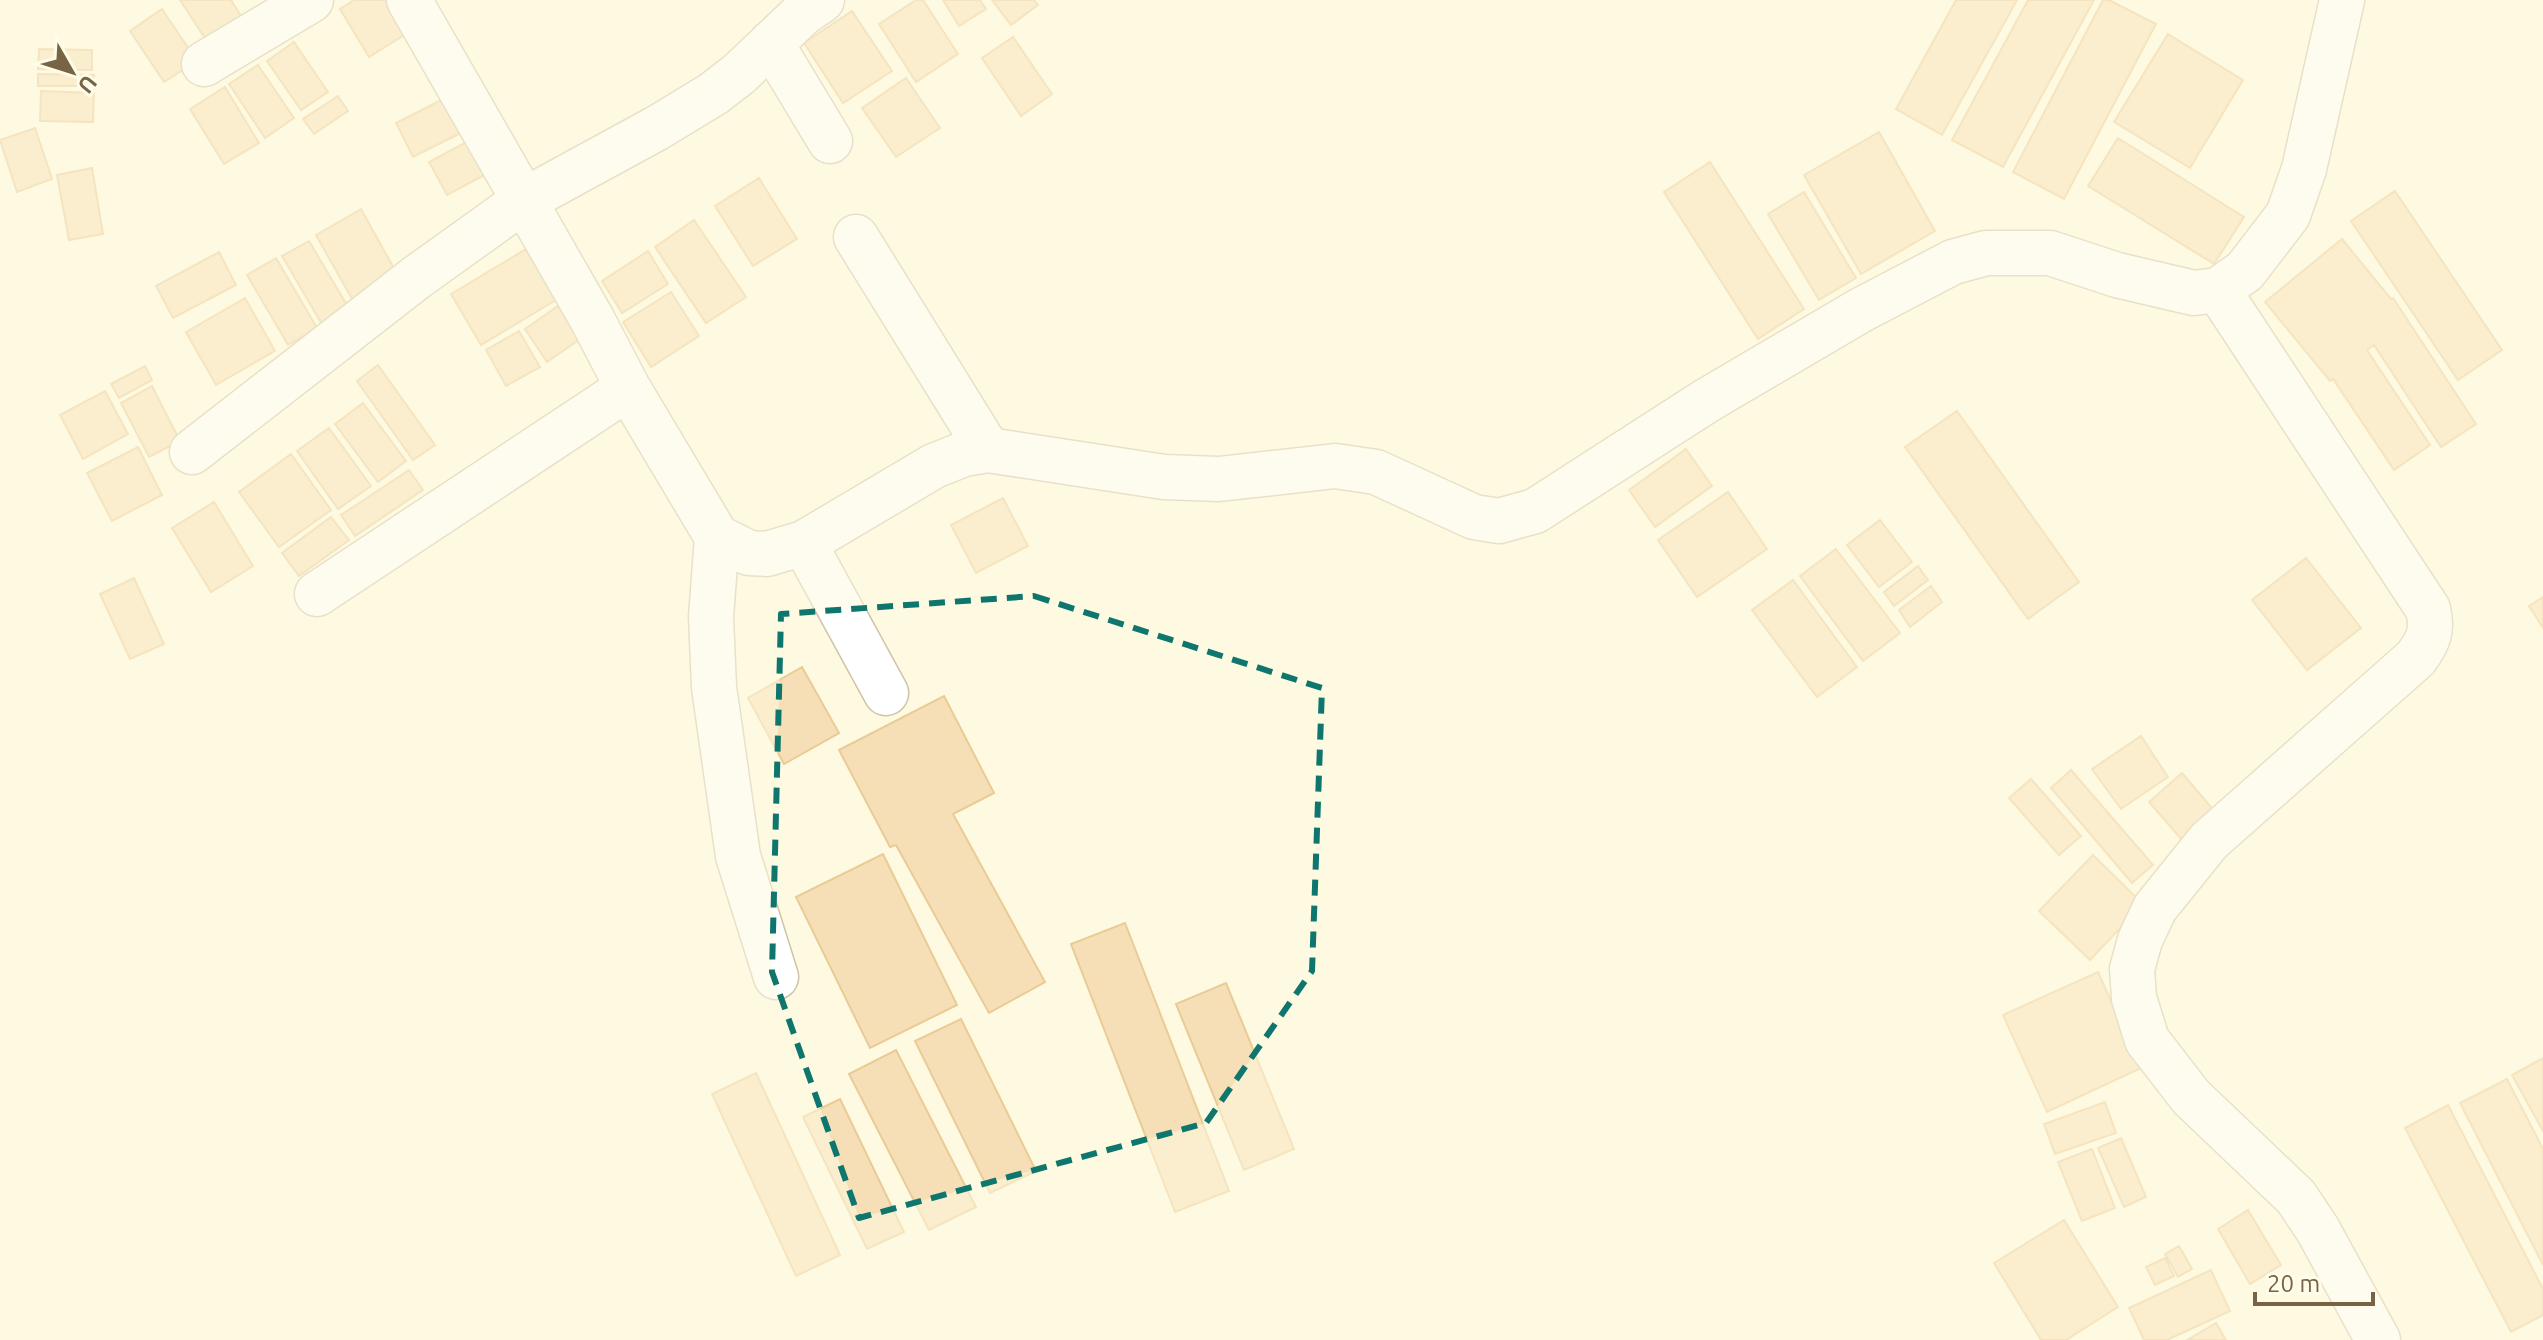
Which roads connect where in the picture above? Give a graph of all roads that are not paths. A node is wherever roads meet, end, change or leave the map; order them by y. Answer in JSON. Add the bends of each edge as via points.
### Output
{"nodes":[{"id":1,"x":311,"y":0,"type":"edge"},
{"id":2,"x":409,"y":0,"type":"edge"},
{"id":3,"x":822,"y":0,"type":"edge"},
{"id":4,"x":2342,"y":0,"type":"edge"},
{"id":5,"x":771,"y":43,"type":"junction"},
{"id":6,"x":204,"y":64,"type":"dead end"},
{"id":7,"x":830,"y":141,"type":"dead end"},
{"id":8,"x":523,"y":201,"type":"junction"},
{"id":9,"x":856,"y":237,"type":"dead end"},
{"id":10,"x":2218,"y":290,"type":"junction"},
{"id":11,"x":628,"y":388,"type":"junction"},
{"id":12,"x":988,"y":450,"type":"junction"},
{"id":13,"x":192,"y":452,"type":"dead end"},
{"id":14,"x":717,"y":537,"type":"junction"},
{"id":15,"x":804,"y":543,"type":"junction"},
{"id":16,"x":317,"y":594,"type":"dead end"},
{"id":17,"x":886,"y":693,"type":"dead end"},
{"id":18,"x":776,"y":977,"type":"dead end"},
{"id":19,"x":2378,"y":1340,"type":"edge"}],
"edges":[{"from":1,"to":6,"type":"street"},
{"from":2,"to":8,"type":"street"},
{"from":3,"to":5,"type":"street"},
{"from":4,"to":10,"type":"street","via":[[2304,169],[2288,215],[2245,271]]},
{"from":5,"to":7,"type":"street"},
{"from":5,"to":8,"type":"street","via":[[713,94]]},
{"from":8,"to":11,"type":"street"},
{"from":8,"to":13,"type":"street"},
{"from":9,"to":12,"type":"street"},
{"from":10,"to":12,"type":"street","via":[[2194,293],[2050,253],[1967,257],[1809,340],[1535,511],[1499,521],[1474,517],[1376,472],[1354,468],[1219,479],[1164,477]]},
{"from":10,"to":19,"type":"street","via":[[2428,609],[2432,626],[2416,658],[2209,841],[2155,908],[2132,969],[2134,998],[2147,1040],[2191,1097],[2296,1197]]},
{"from":11,"to":14,"type":"street"},
{"from":11,"to":16,"type":"street"},
{"from":12,"to":15,"type":"street","via":[[934,466]]},
{"from":14,"to":15,"type":"street","via":[[749,553],[767,554]]},
{"from":14,"to":18,"type":"street","via":[[711,617],[716,703],[738,856]]},
{"from":15,"to":17,"type":"street"}]}
